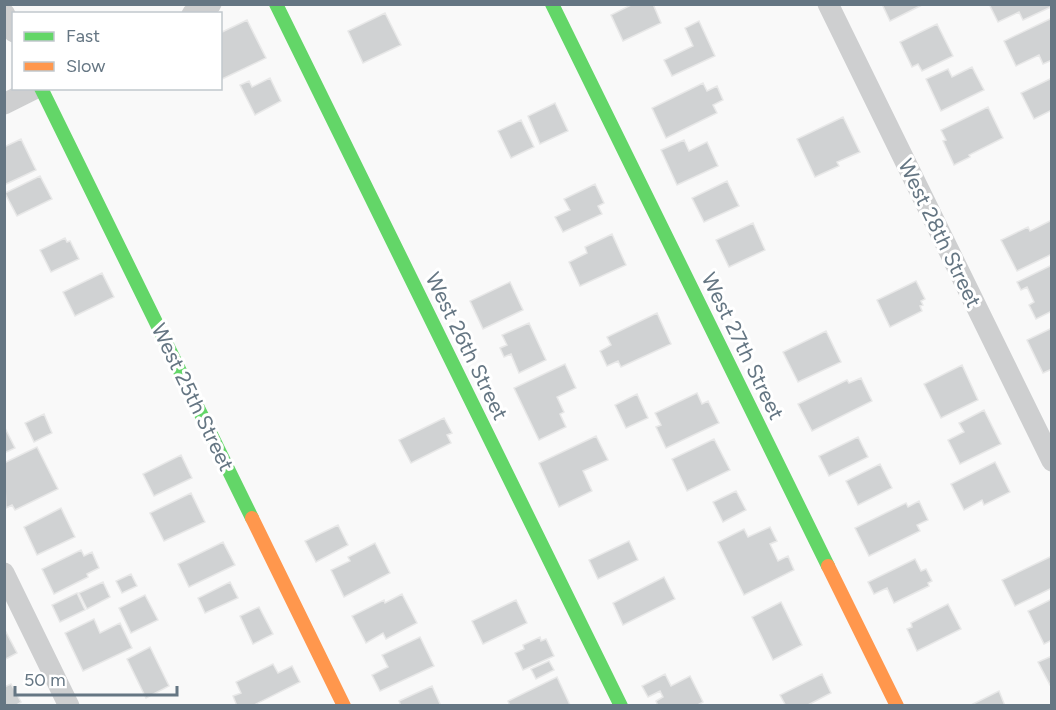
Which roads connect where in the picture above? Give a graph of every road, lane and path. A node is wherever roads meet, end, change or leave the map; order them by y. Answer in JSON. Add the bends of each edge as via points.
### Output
{"nodes":[{"id":1,"x":211,"y":4,"type":"edge"},
{"id":2,"x":276,"y":4,"type":"edge"},
{"id":3,"x":552,"y":4,"type":"edge"},
{"id":4,"x":828,"y":4,"type":"edge"},
{"id":5,"x":196,"y":12,"type":"edge"},
{"id":6,"x":4,"y":13,"type":"edge"},
{"id":7,"x":12,"y":28,"type":"edge"},
{"id":8,"x":32,"y":90,"type":"edge"},
{"id":9,"x":42,"y":90,"type":"edge"},
{"id":10,"x":4,"y":104,"type":"edge"},
{"id":11,"x":1052,"y":460,"type":"edge"},
{"id":12,"x":4,"y":573,"type":"edge"},
{"id":13,"x":69,"y":705,"type":"edge"},
{"id":14,"x":344,"y":705,"type":"edge"},
{"id":15,"x":621,"y":705,"type":"edge"},
{"id":16,"x":897,"y":705,"type":"edge"}],
"edges":[{"from":1,"to":5,"type":"street"},
{"from":2,"to":15,"type":"street","name":"West 26th Street"},
{"from":3,"to":16,"type":"street","name":"West 27th Street"},
{"from":4,"to":11,"type":"street","name":"West 28th Street"},
{"from":6,"to":7,"type":"street"},
{"from":8,"to":10,"type":"street"},
{"from":9,"to":14,"type":"street","name":"West 25th Street"},
{"from":12,"to":13,"type":"street"}]}
